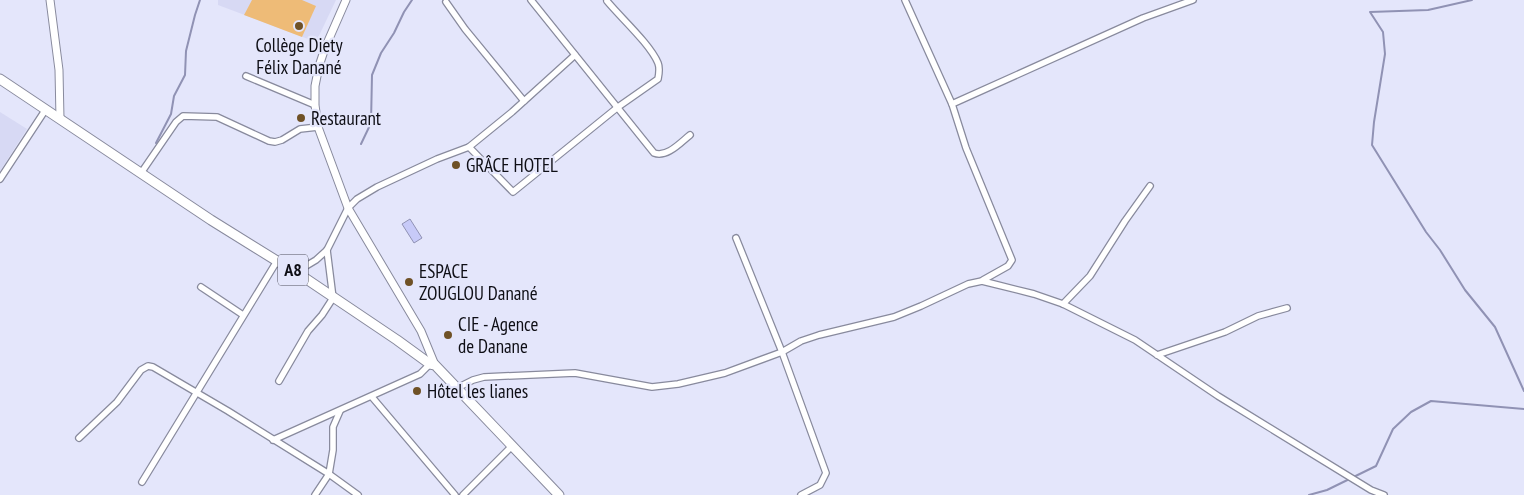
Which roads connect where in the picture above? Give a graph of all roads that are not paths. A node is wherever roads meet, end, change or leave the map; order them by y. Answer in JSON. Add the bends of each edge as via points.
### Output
{"nodes":[{"id":1,"x":50,"y":0,"type":"edge"},
{"id":2,"x":346,"y":0,"type":"edge"},
{"id":3,"x":531,"y":0,"type":"edge"},
{"id":4,"x":905,"y":0,"type":"edge"},
{"id":5,"x":1193,"y":0,"type":"edge"},
{"id":6,"x":446,"y":2,"type":"dead end"},
{"id":7,"x":607,"y":2,"type":"dead end"},
{"id":8,"x":575,"y":55,"type":"junction"},
{"id":9,"x":246,"y":76,"type":"dead end"},
{"id":10,"x":0,"y":79,"type":"edge"},
{"id":11,"x":524,"y":101,"type":"junction"},
{"id":12,"x":952,"y":104,"type":"junction"},
{"id":13,"x":315,"y":105,"type":"junction"},
{"id":14,"x":618,"y":107,"type":"junction"},
{"id":15,"x":46,"y":109,"type":"junction"},
{"id":16,"x":60,"y":119,"type":"junction"},
{"id":17,"x":318,"y":127,"type":"junction"},
{"id":18,"x":690,"y":135,"type":"dead end"},
{"id":19,"x":469,"y":147,"type":"junction"},
{"id":20,"x":141,"y":173,"type":"junction"},
{"id":21,"x":0,"y":179,"type":"edge"},
{"id":22,"x":1150,"y":186,"type":"dead end"},
{"id":23,"x":348,"y":208,"type":"junction"},
{"id":24,"x":736,"y":238,"type":"dead end"},
{"id":25,"x":327,"y":250,"type":"junction"},
{"id":26,"x":277,"y":261,"type":"junction"},
{"id":27,"x":296,"y":272,"type":"junction"},
{"id":28,"x":982,"y":281,"type":"junction"},
{"id":29,"x":201,"y":287,"type":"dead end"},
{"id":30,"x":333,"y":298,"type":"junction"},
{"id":31,"x":1062,"y":304,"type":"junction"},
{"id":32,"x":1287,"y":308,"type":"dead end"},
{"id":33,"x":243,"y":315,"type":"junction"},
{"id":34,"x":782,"y":352,"type":"junction"},
{"id":35,"x":1157,"y":356,"type":"junction"},
{"id":36,"x":432,"y":365,"type":"junction"},
{"id":37,"x":279,"y":380,"type":"dead end"},
{"id":38,"x":457,"y":388,"type":"junction"},
{"id":39,"x":197,"y":392,"type":"junction"},
{"id":40,"x":372,"y":397,"type":"junction"},
{"id":41,"x":340,"y":411,"type":"junction"},
{"id":42,"x":79,"y":438,"type":"dead end"},
{"id":43,"x":273,"y":440,"type":"junction"},
{"id":44,"x":512,"y":446,"type":"junction"},
{"id":45,"x":329,"y":474,"type":"junction"},
{"id":46,"x":142,"y":482,"type":"dead end"},
{"id":47,"x":315,"y":495,"type":"edge"},
{"id":48,"x":358,"y":495,"type":"edge"},
{"id":49,"x":455,"y":495,"type":"edge"},
{"id":50,"x":463,"y":495,"type":"edge"},
{"id":51,"x":559,"y":495,"type":"edge"},
{"id":52,"x":801,"y":495,"type":"edge"},
{"id":53,"x":1384,"y":495,"type":"edge"}],
"edges":[{"from":1,"to":16,"type":"street","via":[[59,70]]},
{"from":2,"to":13,"type":"street","via":[[319,66]]},
{"from":3,"to":8,"type":"street"},
{"from":4,"to":12,"type":"street"},
{"from":5,"to":12,"type":"street","via":[[1144,18]]},
{"from":6,"to":11,"type":"street"},
{"from":7,"to":14,"type":"street","via":[[642,40],[659,68],[658,79]]},
{"from":8,"to":11,"type":"street"},
{"from":8,"to":14,"type":"street"},
{"from":9,"to":13,"type":"street"},
{"from":10,"to":15,"type":"main road","number":"A8"},
{"from":11,"to":19,"type":"street"},
{"from":12,"to":28,"type":"street","via":[[966,148],[1012,260],[1008,266]]},
{"from":13,"to":17,"type":"street"},
{"from":14,"to":18,"type":"street","via":[[654,153],[665,153]]},
{"from":14,"to":19,"type":"street","via":[[513,192]]},
{"from":15,"to":16,"type":"main road","number":"A8"},
{"from":15,"to":21,"type":"street"},
{"from":16,"to":20,"type":"main road","number":"A8"},
{"from":17,"to":20,"type":"street","via":[[300,129],[275,142],[217,117],[183,116]]},
{"from":17,"to":23,"type":"street"},
{"from":19,"to":23,"type":"street","via":[[377,187]]},
{"from":20,"to":26,"type":"main road","number":"A8"},
{"from":22,"to":31,"type":"street","via":[[1090,276]]},
{"from":23,"to":25,"type":"street"},
{"from":23,"to":36,"type":"street","via":[[421,331]]},
{"from":24,"to":34,"type":"street"},
{"from":25,"to":27,"type":"street"},
{"from":25,"to":30,"type":"street"},
{"from":26,"to":27,"type":"main road","number":"A8"},
{"from":26,"to":33,"type":"street"},
{"from":27,"to":30,"type":"main road","number":"A8"},
{"from":28,"to":31,"type":"street"},
{"from":28,"to":34,"type":"street","via":[[894,316],[814,337]]},
{"from":29,"to":33,"type":"street"},
{"from":30,"to":36,"type":"main road","number":"A8"},
{"from":30,"to":37,"type":"street","via":[[308,331]]},
{"from":31,"to":35,"type":"street","via":[[1135,340]]},
{"from":32,"to":35,"type":"street","via":[[1258,316],[1226,332]]},
{"from":33,"to":39,"type":"street"},
{"from":34,"to":38,"type":"street","via":[[726,373],[662,387],[575,373],[490,377],[473,380]]},
{"from":34,"to":52,"type":"street","via":[[826,473],[820,485]]},
{"from":35,"to":53,"type":"street","via":[[1371,490]]},
{"from":36,"to":38,"type":"main road","number":"A8"},
{"from":36,"to":40,"type":"street"},
{"from":38,"to":44,"type":"main road","number":"A8"},
{"from":39,"to":42,"type":"street","via":[[153,367],[146,367],[117,402]]},
{"from":39,"to":43,"type":"street"},
{"from":39,"to":46,"type":"street"},
{"from":40,"to":41,"type":"street"},
{"from":40,"to":49,"type":"street"},
{"from":41,"to":43,"type":"street"},
{"from":41,"to":45,"type":"street","via":[[333,427]]},
{"from":43,"to":45,"type":"street"},
{"from":44,"to":50,"type":"street"},
{"from":44,"to":51,"type":"main road","number":"A8"},
{"from":45,"to":47,"type":"street"},
{"from":45,"to":48,"type":"street"}]}
